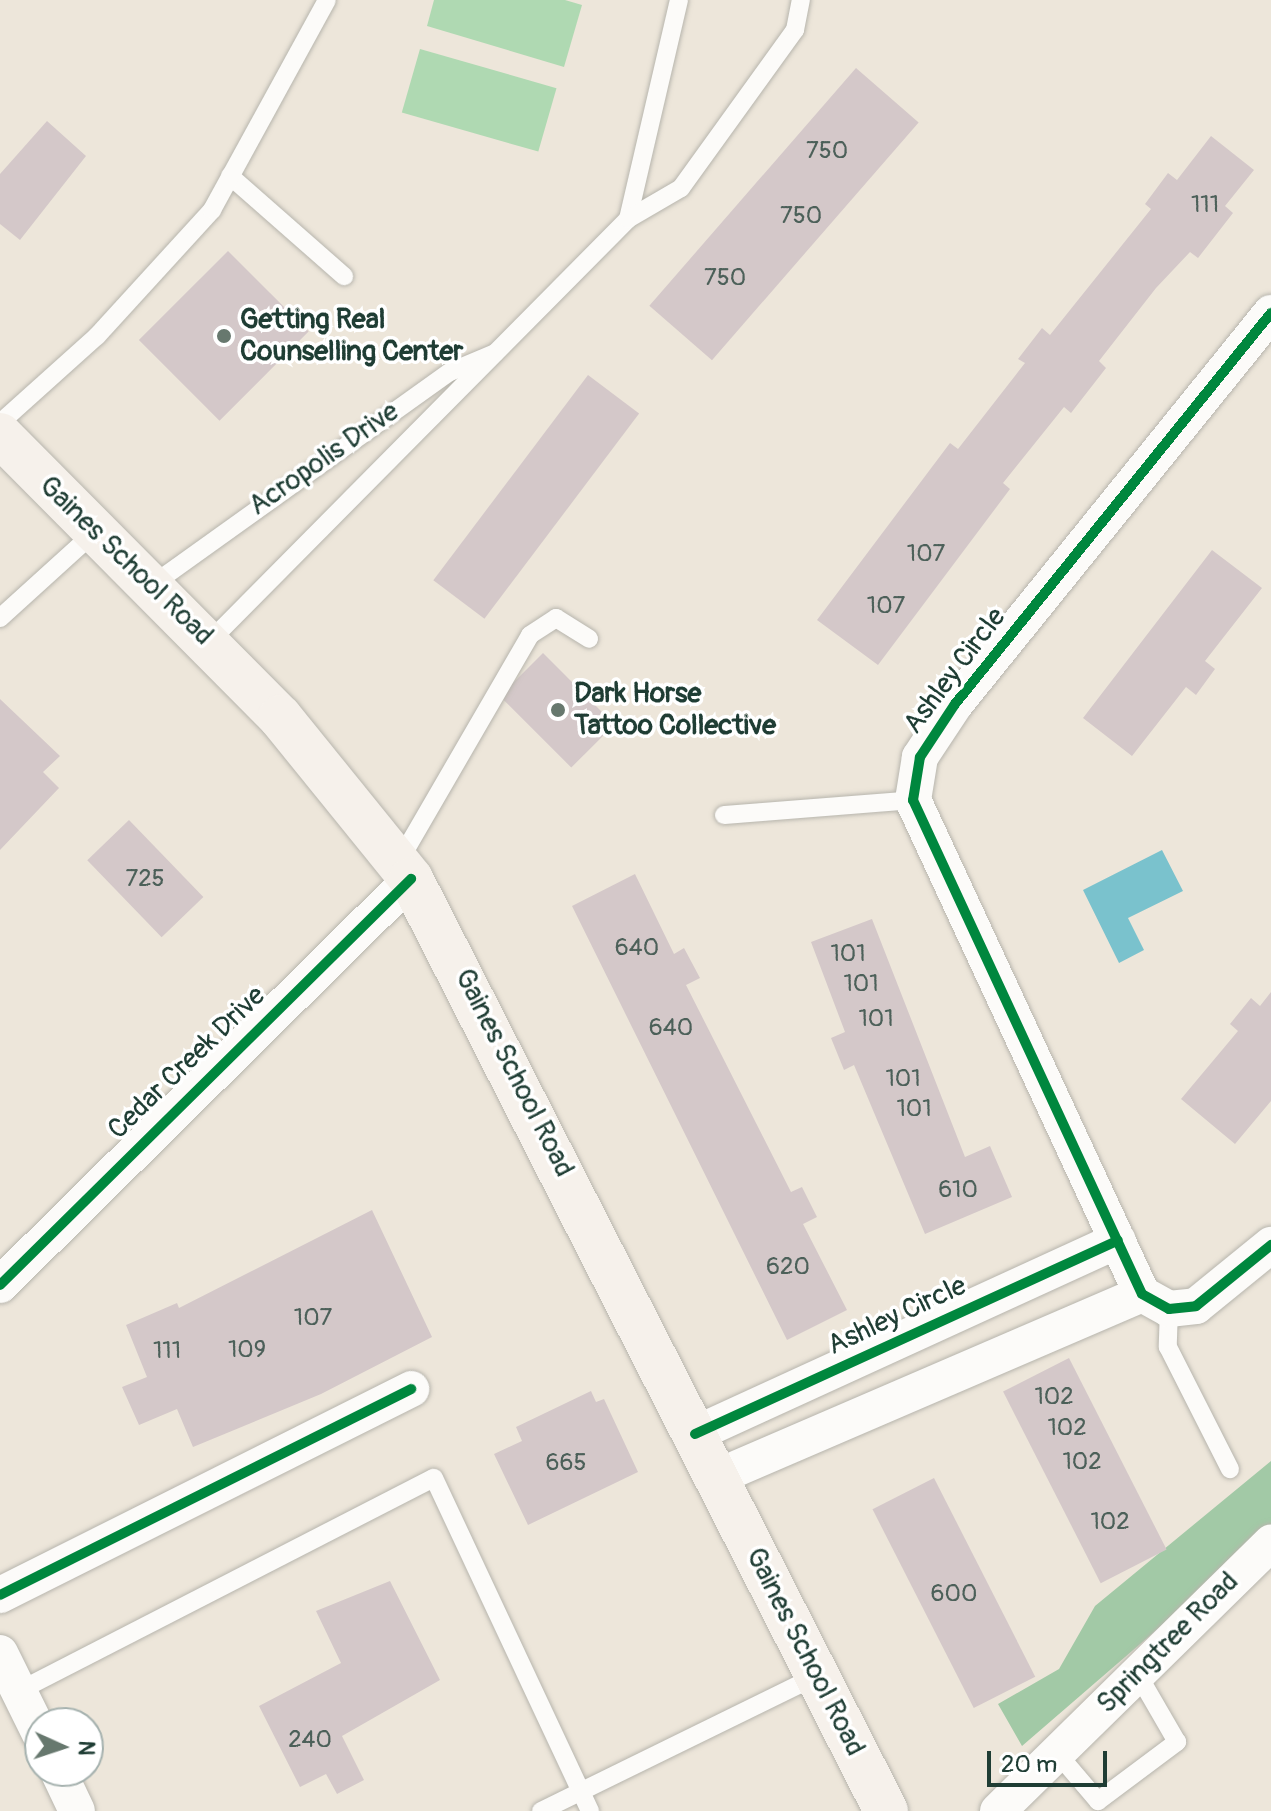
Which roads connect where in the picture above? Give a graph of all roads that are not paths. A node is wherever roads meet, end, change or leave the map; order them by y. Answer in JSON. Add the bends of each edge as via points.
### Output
{"nodes":[{"id":1,"x":327,"y":0,"type":"edge"},
{"id":2,"x":679,"y":0,"type":"edge"},
{"id":3,"x":801,"y":0,"type":"edge"},
{"id":4,"x":230,"y":176,"type":"junction"},
{"id":5,"x":628,"y":219,"type":"junction"},
{"id":6,"x":344,"y":276,"type":"dead end"},
{"id":7,"x":1271,"y":313,"type":"edge"},
{"id":8,"x":505,"y":349,"type":"junction"},
{"id":9,"x":0,"y":423,"type":"edge"},
{"id":10,"x":0,"y":435,"type":"edge"},
{"id":11,"x":96,"y":531,"type":"junction"},
{"id":12,"x":152,"y":585,"type":"junction"},
{"id":13,"x":0,"y":618,"type":"edge"},
{"id":14,"x":589,"y":639,"type":"dead end"},
{"id":15,"x":209,"y":642,"type":"junction"},
{"id":16,"x":913,"y":800,"type":"junction"},
{"id":17,"x":724,"y":815,"type":"dead end"},
{"id":18,"x":405,"y":871,"type":"junction"},
{"id":19,"x":1118,"y":1240,"type":"junction"},
{"id":20,"x":1271,"y":1245,"type":"edge"},
{"id":21,"x":0,"y":1285,"type":"edge"},
{"id":22,"x":1155,"y":1301,"type":"junction"},
{"id":23,"x":411,"y":1389,"type":"dead end"},
{"id":24,"x":695,"y":1434,"type":"junction"},
{"id":25,"x":1230,"y":1469,"type":"dead end"},
{"id":26,"x":717,"y":1477,"type":"junction"},
{"id":27,"x":1271,"y":1543,"type":"edge"},
{"id":28,"x":0,"y":1595,"type":"edge"},
{"id":29,"x":0,"y":1653,"type":"edge"},
{"id":30,"x":1137,"y":1673,"type":"junction"},
{"id":31,"x":816,"y":1676,"type":"junction"},
{"id":32,"x":19,"y":1691,"type":"junction"},
{"id":33,"x":27,"y":1707,"type":"edge"},
{"id":34,"x":1058,"y":1754,"type":"junction"},
{"id":35,"x":580,"y":1791,"type":"junction"},
{"id":36,"x":541,"y":1811,"type":"edge"},
{"id":37,"x":590,"y":1811,"type":"edge"},
{"id":38,"x":886,"y":1811,"type":"edge"},
{"id":39,"x":998,"y":1811,"type":"edge"}],
"edges":[{"from":1,"to":4,"type":"lane"},
{"from":2,"to":5,"type":"lane"},
{"from":3,"to":5,"type":"lane","name":"Acropolis Drive","via":[[795,30],[681,188]]},
{"from":4,"to":6,"type":"lane"},
{"from":4,"to":9,"type":"lane","via":[[212,210],[97,336]]},
{"from":5,"to":8,"type":"lane","name":"Acropolis Drive"},
{"from":7,"to":16,"type":"street","name":"Ashley Circle","via":[[955,704],[920,757]]},
{"from":8,"to":12,"type":"lane","name":"Acropolis Drive","via":[[450,372]]},
{"from":8,"to":15,"type":"lane","name":"Acropolis Drive"},
{"from":10,"to":11,"type":"main road","name":"Gaines School Road"},
{"from":11,"to":12,"type":"main road","name":"Gaines School Road"},
{"from":11,"to":13,"type":"lane"},
{"from":12,"to":15,"type":"main road","name":"Gaines School Road"},
{"from":14,"to":18,"type":"lane","via":[[556,618],[530,635]]},
{"from":15,"to":18,"type":"main road","name":"Gaines School Road"},
{"from":16,"to":17,"type":"lane"},
{"from":16,"to":19,"type":"street"},
{"from":18,"to":21,"type":"street","name":"Cedar Creek Drive"},
{"from":18,"to":24,"type":"main road","name":"Gaines School Road"},
{"from":19,"to":22,"type":"street"},
{"from":19,"to":24,"type":"street","name":"Ashley Circle"},
{"from":20,"to":22,"type":"street","via":[[1217,1294]]},
{"from":22,"to":25,"type":"lane","via":[[1168,1347]]},
{"from":22,"to":26,"type":"street"},
{"from":23,"to":28,"type":"street"},
{"from":24,"to":26,"type":"main road","name":"Gaines School Road"},
{"from":26,"to":31,"type":"main road","name":"Gaines School Road"},
{"from":27,"to":30,"type":"street","name":"Springtree Road"},
{"from":29,"to":32,"type":"street"},
{"from":30,"to":34,"type":"street","name":"Springtree Road"},
{"from":30,"to":34,"type":"lane","via":[[1177,1742],[1098,1801]]},
{"from":31,"to":35,"type":"lane"},
{"from":31,"to":38,"type":"main road","name":"Gaines School Road"},
{"from":32,"to":33,"type":"street"},
{"from":32,"to":35,"type":"lane","via":[[434,1478]]},
{"from":34,"to":39,"type":"street","name":"Springtree Road"},
{"from":35,"to":36,"type":"lane"},
{"from":35,"to":37,"type":"lane"}]}
